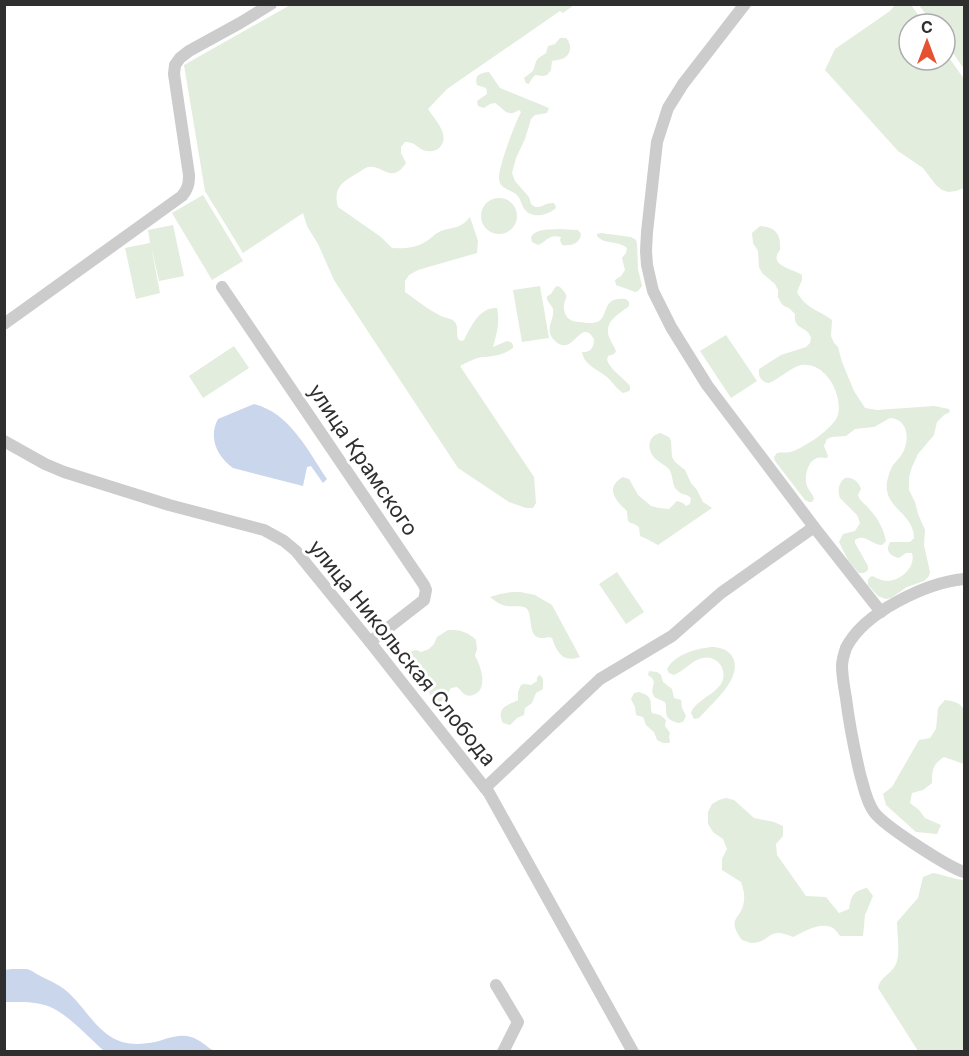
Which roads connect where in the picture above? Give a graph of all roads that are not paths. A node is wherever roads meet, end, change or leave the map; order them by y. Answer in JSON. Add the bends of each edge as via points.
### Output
{"nodes":[{"id":1,"x":271,"y":4,"type":"edge"},
{"id":2,"x":745,"y":4,"type":"edge"},
{"id":3,"x":222,"y":288,"type":"dead end"},
{"id":4,"x":4,"y":324,"type":"edge"},
{"id":5,"x":4,"y":441,"type":"edge"},
{"id":6,"x":814,"y":527,"type":"junction"},
{"id":7,"x":964,"y":579,"type":"edge"},
{"id":8,"x":881,"y":612,"type":"junction"},
{"id":9,"x":370,"y":642,"type":"junction"},
{"id":10,"x":485,"y":788,"type":"junction"},
{"id":11,"x":964,"y":872,"type":"edge"},
{"id":12,"x":496,"y":985,"type":"dead end"},
{"id":13,"x":503,"y":1052,"type":"edge"},
{"id":14,"x":633,"y":1052,"type":"edge"}],
"edges":[{"from":1,"to":4,"type":"street","via":[[189,51],[176,65],[174,74],[189,176],[182,196]]},
{"from":2,"to":6,"type":"street","via":[[683,84],[664,118],[657,142],[647,265],[659,305],[683,348]]},
{"from":3,"to":9,"type":"street","name":"улица Крамского","via":[[424,585],[424,600]]},
{"from":5,"to":9,"type":"street","name":"улица Никольская Слобода","via":[[70,474],[274,535],[296,551]]},
{"from":6,"to":8,"type":"street"},
{"from":6,"to":10,"type":"street","via":[[725,590],[672,636],[600,679]]},
{"from":7,"to":8,"type":"street","via":[[922,590]]},
{"from":8,"to":11,"type":"street","via":[[852,639],[842,664],[854,750],[866,797],[884,823]]},
{"from":9,"to":10,"type":"street","name":"улица Никольская Слобода"},
{"from":10,"to":14,"type":"street","name":"улица Никольская Слобода"},
{"from":12,"to":13,"type":"street","via":[[518,1022]]}]}
